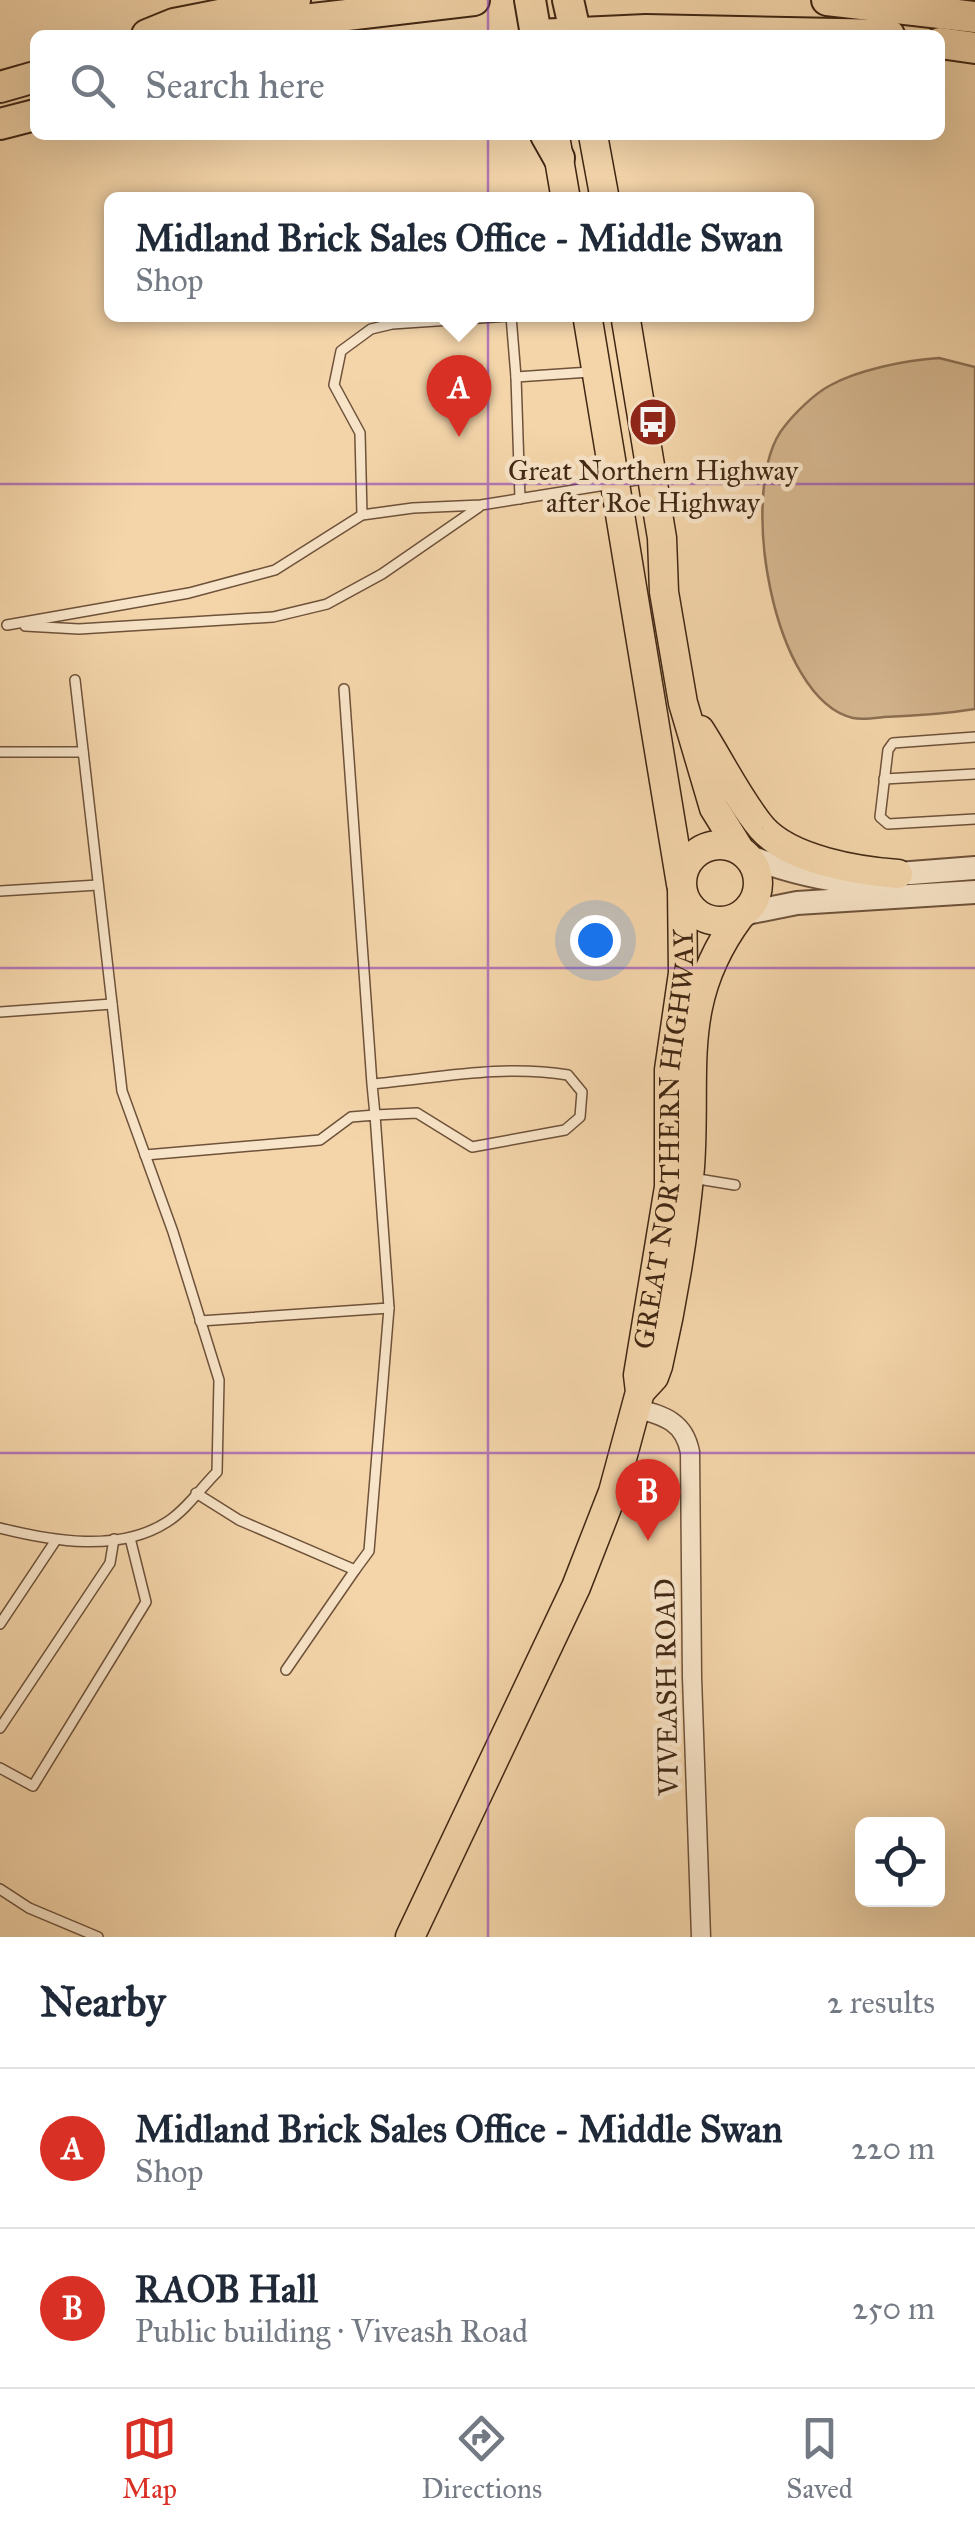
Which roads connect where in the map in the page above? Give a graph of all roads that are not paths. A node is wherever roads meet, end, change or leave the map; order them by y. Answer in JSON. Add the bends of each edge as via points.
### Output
{"nodes":[{"id":1,"x":296,"y":0,"type":"edge"},
{"id":2,"x":474,"y":0,"type":"edge"},
{"id":3,"x":530,"y":0,"type":"edge"},
{"id":4,"x":568,"y":0,"type":"edge"},
{"id":5,"x":827,"y":0,"type":"edge"},
{"id":6,"x":975,"y":17,"type":"edge"},
{"id":7,"x":160,"y":30,"type":"edge"},
{"id":8,"x":253,"y":30,"type":"edge"},
{"id":9,"x":536,"y":30,"type":"edge"},
{"id":10,"x":574,"y":30,"type":"edge"},
{"id":11,"x":945,"y":44,"type":"edge"},
{"id":12,"x":975,"y":48,"type":"edge"},
{"id":13,"x":30,"y":78,"type":"edge"},
{"id":14,"x":0,"y":87,"type":"edge"},
{"id":15,"x":30,"y":116,"type":"edge"},
{"id":16,"x":0,"y":124,"type":"edge"},
{"id":17,"x":594,"y":140,"type":"edge"},
{"id":18,"x":553,"y":143,"type":"edge"},
{"id":19,"x":564,"y":192,"type":"edge"},
{"id":20,"x":604,"y":192,"type":"edge"},
{"id":21,"x":422,"y":322,"type":"edge"},
{"id":22,"x":511,"y":322,"type":"edge"},
{"id":23,"x":589,"y":322,"type":"edge"},
{"id":24,"x":624,"y":322,"type":"edge"},
{"id":25,"x":626,"y":322,"type":"edge"},
{"id":26,"x":598,"y":370,"type":"junction"},
{"id":27,"x":516,"y":377,"type":"junction"},
{"id":28,"x":652,"y":478,"type":"junction"},
{"id":29,"x":617,"y":484,"type":"junction"},
{"id":30,"x":520,"y":499,"type":"junction"},
{"id":31,"x":481,"y":505,"type":"junction"},
{"id":32,"x":362,"y":515,"type":"junction"},
{"id":33,"x":3,"y":625,"type":"edge"},
{"id":34,"x":75,"y":680,"type":"dead end"},
{"id":35,"x":344,"y":688,"type":"dead end"},
{"id":36,"x":682,"y":704,"type":"junction"},
{"id":37,"x":975,"y":736,"type":"edge"},
{"id":38,"x":0,"y":752,"type":"edge"},
{"id":39,"x":83,"y":752,"type":"junction"},
{"id":40,"x":975,"y":774,"type":"edge"},
{"id":41,"x":884,"y":779,"type":"junction"},
{"id":42,"x":975,"y":818,"type":"edge"},
{"id":43,"x":744,"y":853,"type":"junction"},
{"id":44,"x":975,"y":868,"type":"edge"},
{"id":45,"x":898,"y":874,"type":"junction"},
{"id":46,"x":98,"y":884,"type":"junction"},
{"id":47,"x":681,"y":886,"type":"junction"},
{"id":48,"x":0,"y":891,"type":"edge"},
{"id":49,"x":975,"y":892,"type":"edge"},
{"id":50,"x":741,"y":915,"type":"junction"},
{"id":51,"x":112,"y":1004,"type":"junction"},
{"id":52,"x":0,"y":1012,"type":"edge"},
{"id":53,"x":372,"y":1084,"type":"junction"},
{"id":54,"x":375,"y":1115,"type":"junction"},
{"id":55,"x":145,"y":1155,"type":"junction"},
{"id":56,"x":679,"y":1176,"type":"junction"},
{"id":57,"x":735,"y":1185,"type":"dead end"},
{"id":58,"x":389,"y":1308,"type":"junction"},
{"id":59,"x":200,"y":1320,"type":"junction"},
{"id":60,"x":638,"y":1400,"type":"junction"},
{"id":61,"x":196,"y":1493,"type":"junction"},
{"id":62,"x":1,"y":1529,"type":"edge"},
{"id":63,"x":130,"y":1538,"type":"junction"},
{"id":64,"x":56,"y":1540,"type":"junction"},
{"id":65,"x":114,"y":1540,"type":"junction"},
{"id":66,"x":355,"y":1570,"type":"junction"},
{"id":67,"x":0,"y":1624,"type":"edge"},
{"id":68,"x":286,"y":1670,"type":"dead end"},
{"id":69,"x":0,"y":1728,"type":"edge"},
{"id":70,"x":0,"y":1768,"type":"edge"},
{"id":71,"x":0,"y":1889,"type":"edge"},
{"id":72,"x":98,"y":1937,"type":"edge"},
{"id":73,"x":410,"y":1937,"type":"edge"},
{"id":74,"x":701,"y":1937,"type":"edge"}],
"edges":[{"from":1,"to":7,"type":"highway"},
{"from":2,"to":8,"type":"highway"},
{"from":3,"to":9,"type":"highway"},
{"from":4,"to":10,"type":"highway"},
{"from":5,"to":6,"type":"highway"},
{"from":11,"to":12,"type":"highway"},
{"from":13,"to":14,"type":"highway"},
{"from":15,"to":16,"type":"highway"},
{"from":17,"to":20,"type":"main road"},
{"from":18,"to":19,"type":"main road"},
{"from":21,"to":32,"type":"lane","via":[[371,328],[341,351],[334,386],[360,433]]},
{"from":22,"to":27,"type":"lane"},
{"from":23,"to":26,"type":"main road","name":"GREAT NORTHERN HIGHWAY"},
{"from":24,"to":26,"type":"main road","via":[[615,356]]},
{"from":25,"to":28,"type":"main road"},
{"from":26,"to":27,"type":"lane"},
{"from":26,"to":29,"type":"main road","name":"GREAT NORTHERN HIGHWAY"},
{"from":27,"to":30,"type":"lane"},
{"from":28,"to":29,"type":"lane"},
{"from":28,"to":36,"type":"main road"},
{"from":29,"to":30,"type":"lane"},
{"from":29,"to":47,"type":"main road","name":"GREAT NORTHERN HIGHWAY"},
{"from":30,"to":31,"type":"lane"},
{"from":31,"to":32,"type":"lane"},
{"from":31,"to":33,"type":"lane","via":[[327,604],[273,618]]},
{"from":32,"to":33,"type":"lane","via":[[275,570],[188,593]]},
{"from":34,"to":39,"type":"lane"},
{"from":35,"to":53,"type":"lane"},
{"from":36,"to":43,"type":"main road","via":[[714,808]]},
{"from":36,"to":45,"type":"main road","via":[[764,830],[806,856]]},
{"from":37,"to":41,"type":"lane","via":[[893,743]]},
{"from":38,"to":39,"type":"lane"},
{"from":39,"to":46,"type":"lane"},
{"from":40,"to":41,"type":"lane"},
{"from":41,"to":42,"type":"lane","via":[[884,824]]},
{"from":43,"to":45,"type":"street","via":[[848,883],[895,884]]},
{"from":43,"to":47,"type":"main road","via":[[724,845],[700,850],[684,868]]},
{"from":43,"to":50,"type":"main road","via":[[758,886]]},
{"from":44,"to":45,"type":"street"},
{"from":46,"to":48,"type":"lane"},
{"from":46,"to":51,"type":"lane"},
{"from":47,"to":50,"type":"main road","via":[[700,916],[715,921]]},
{"from":47,"to":56,"type":"main road","name":"GREAT NORTHERN HIGHWAY","via":[[683,972],[669,1070]]},
{"from":49,"to":50,"type":"street","via":[[797,903]]},
{"from":50,"to":56,"type":"main road","name":"GREAT NORTHERN HIGHWAY","via":[[720,943],[700,992]]},
{"from":51,"to":52,"type":"lane"},
{"from":51,"to":55,"type":"lane","via":[[122,1091]]},
{"from":53,"to":54,"type":"lane"},
{"from":53,"to":54,"type":"lane","via":[[531,1069],[568,1076],[582,1092],[580,1116],[565,1130],[472,1148],[417,1113]]},
{"from":54,"to":55,"type":"lane","via":[[352,1116],[320,1140]]},
{"from":54,"to":58,"type":"lane"},
{"from":55,"to":59,"type":"lane"},
{"from":56,"to":57,"type":"lane"},
{"from":56,"to":60,"type":"main road","name":"GREAT NORTHERN HIGHWAY","via":[[664,1228]]},
{"from":58,"to":59,"type":"lane"},
{"from":58,"to":66,"type":"lane","via":[[369,1551]]},
{"from":59,"to":61,"type":"lane","via":[[219,1380],[216,1472]]},
{"from":60,"to":73,"type":"main road","name":"GREAT NORTHERN HIGHWAY","via":[[613,1492],[576,1587]]},
{"from":60,"to":74,"type":"street","name":"VIVEASH ROAD","via":[[678,1425],[690,1452]]},
{"from":61,"to":63,"type":"lane","via":[[168,1522]]},
{"from":61,"to":66,"type":"lane","via":[[240,1520]]},
{"from":62,"to":64,"type":"lane"},
{"from":63,"to":65,"type":"lane"},
{"from":63,"to":70,"type":"lane","via":[[146,1602],[33,1786]]},
{"from":64,"to":65,"type":"lane"},
{"from":64,"to":67,"type":"lane"},
{"from":65,"to":69,"type":"lane","via":[[110,1564]]},
{"from":66,"to":68,"type":"lane"},
{"from":71,"to":72,"type":"lane"}]}
